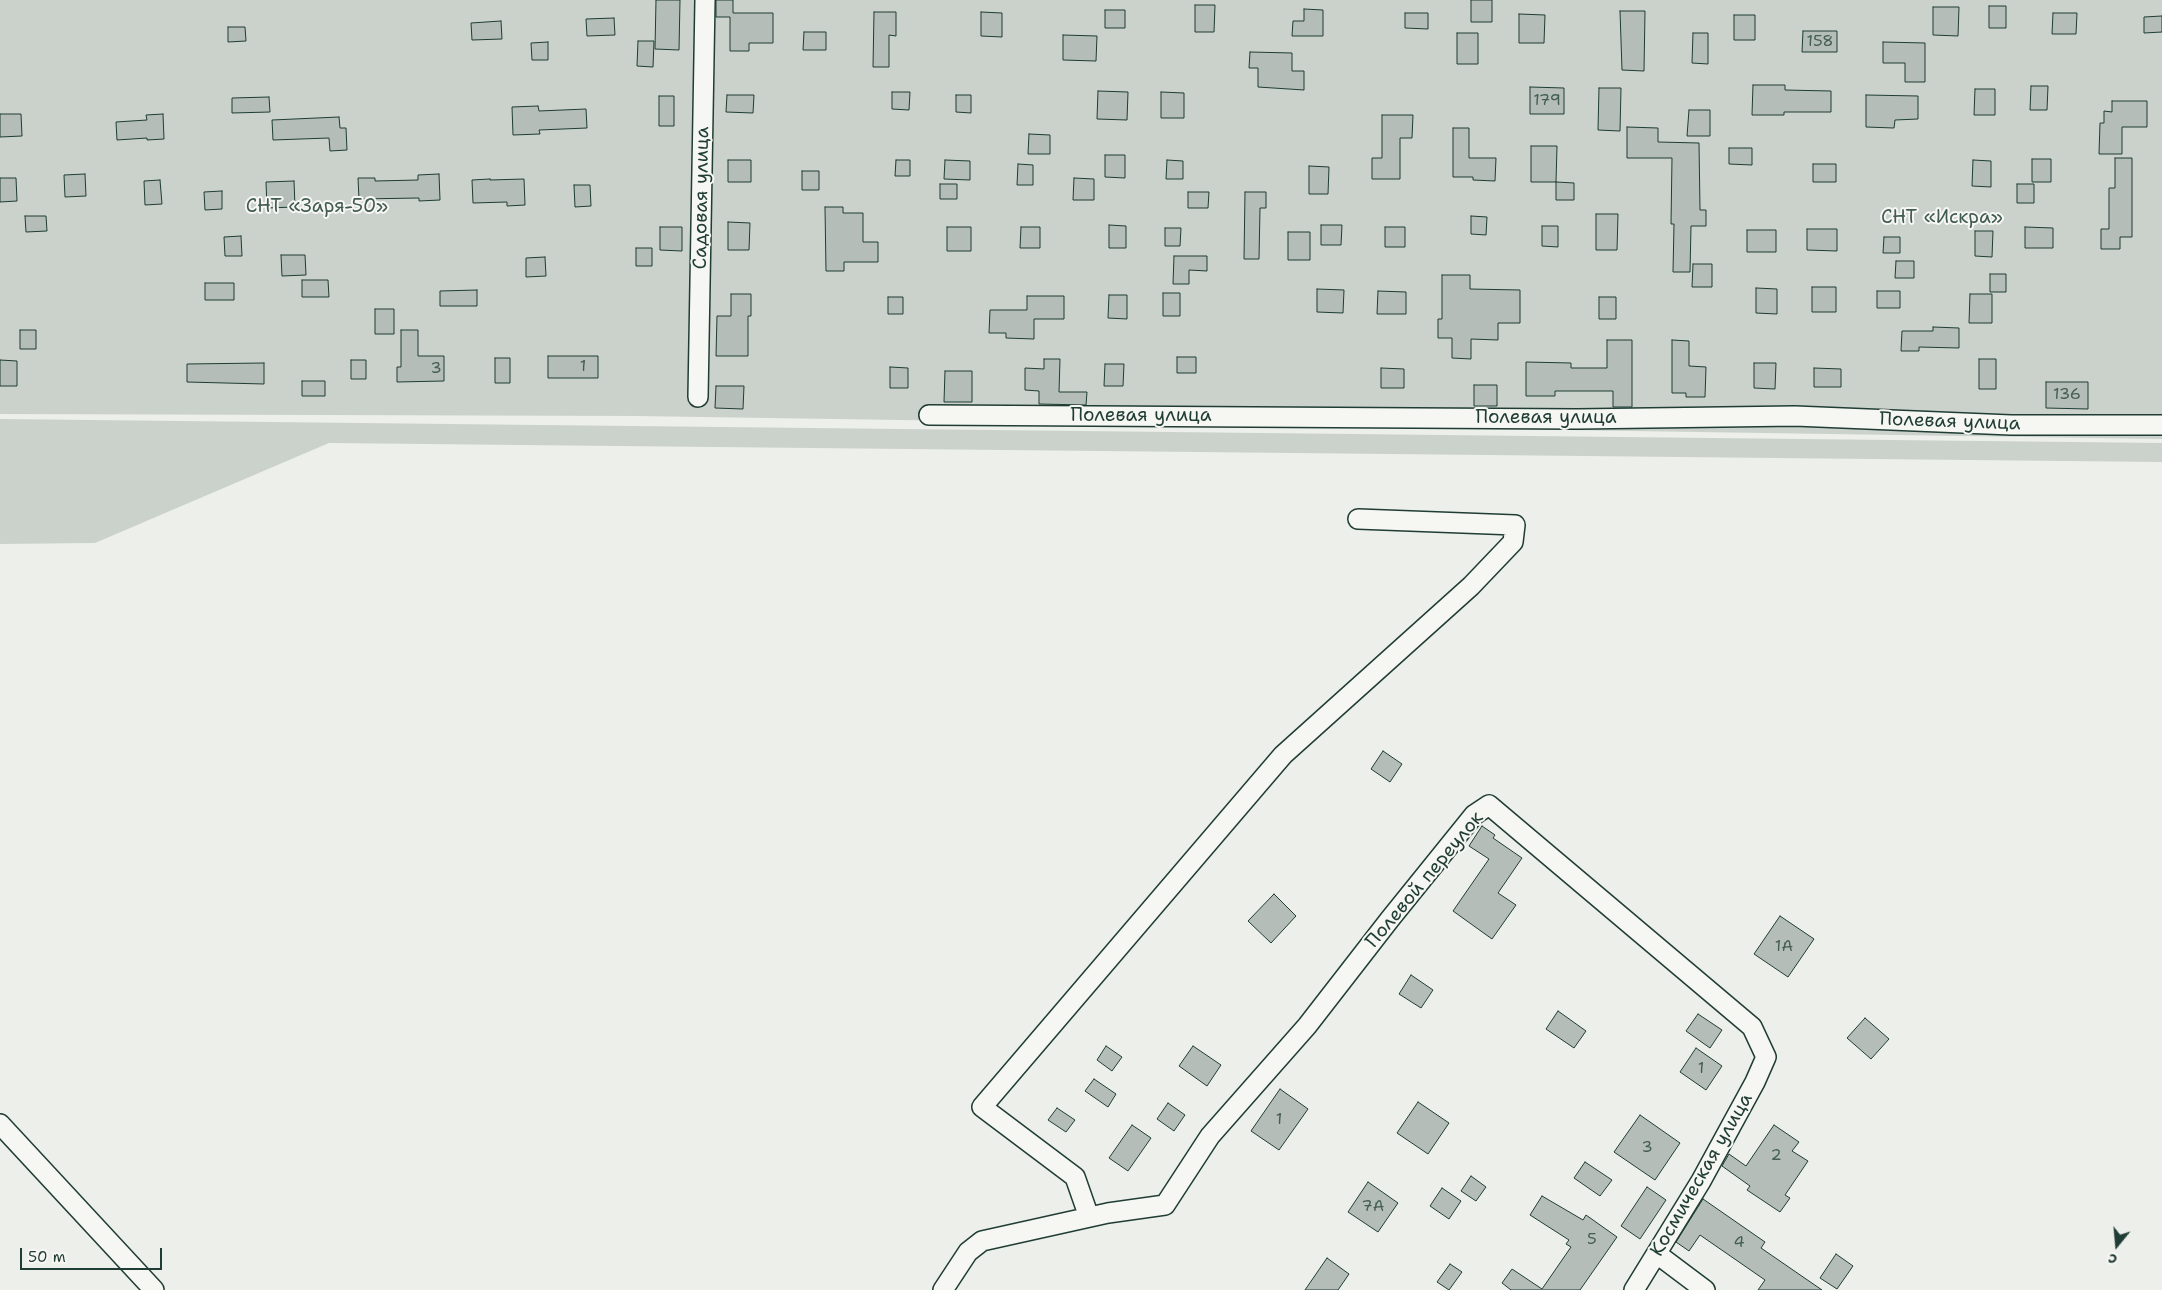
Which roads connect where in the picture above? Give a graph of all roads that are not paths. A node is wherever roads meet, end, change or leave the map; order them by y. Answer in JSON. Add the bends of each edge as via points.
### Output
{"nodes":[{"id":1,"x":705,"y":0,"type":"edge"},
{"id":2,"x":698,"y":397,"type":"dead end"},
{"id":3,"x":929,"y":415,"type":"dead end"},
{"id":4,"x":2162,"y":425,"type":"edge"},
{"id":5,"x":1358,"y":519,"type":"dead end"},
{"id":6,"x":1766,"y":1057,"type":"joint"},
{"id":7,"x":0,"y":1124,"type":"edge"},
{"id":8,"x":1088,"y":1217,"type":"junction"},
{"id":9,"x":1657,"y":1254,"type":"junction"},
{"id":10,"x":154,"y":1290,"type":"edge"},
{"id":11,"x":943,"y":1290,"type":"edge"},
{"id":12,"x":1634,"y":1290,"type":"edge"},
{"id":13,"x":1706,"y":1290,"type":"edge"}],
"edges":[{"from":1,"to":2,"type":"street","name":"Садовая улица"},
{"from":3,"to":4,"type":"street","name":"Полевая улица","via":[[1577,419],[1794,416],[2011,425]]},
{"from":5,"to":8,"type":"street","via":[[1515,525],[1514,542],[1471,586],[1283,755],[982,1107],[1075,1177]]},
{"from":6,"to":8,"type":"street","name":"Полевой переулок","via":[[1752,1027],[1490,805],[1474,815],[1307,1026],[1210,1136],[1165,1204]]},
{"from":6,"to":9,"type":"street","name":"Космическая улица","via":[[1706,1172]]},
{"from":7,"to":10,"type":"street"},
{"from":8,"to":11,"type":"street","via":[[982,1241],[968,1252]]},
{"from":9,"to":12,"type":"street","name":"Космическая улица"},
{"from":9,"to":13,"type":"street"}]}
